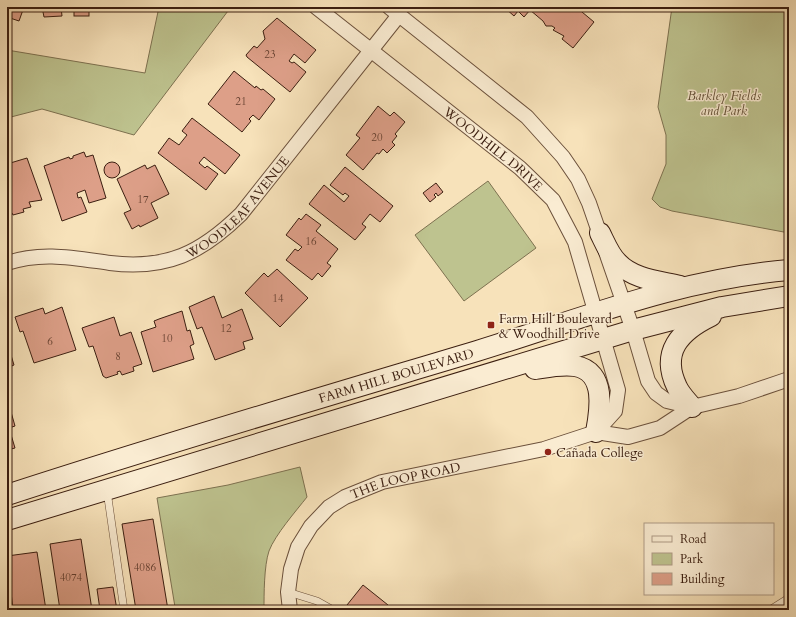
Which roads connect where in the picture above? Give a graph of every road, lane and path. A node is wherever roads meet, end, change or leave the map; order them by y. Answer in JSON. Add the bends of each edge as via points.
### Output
{"nodes":[{"id":1,"x":316,"y":7,"type":"edge"},
{"id":2,"x":394,"y":11,"type":"edge"},
{"id":3,"x":371,"y":51,"type":"junction"},
{"id":4,"x":600,"y":233,"type":"junction"},
{"id":5,"x":7,"y":263,"type":"edge"},
{"id":6,"x":789,"y":270,"type":"edge"},
{"id":7,"x":682,"y":287,"type":"junction"},
{"id":8,"x":789,"y":296,"type":"edge"},
{"id":9,"x":756,"y":301,"type":"junction"},
{"id":10,"x":624,"y":304,"type":"junction"},
{"id":11,"x":596,"y":312,"type":"junction"},
{"id":12,"x":633,"y":330,"type":"junction"},
{"id":13,"x":603,"y":339,"type":"junction"},
{"id":14,"x":481,"y":375,"type":"junction"},
{"id":15,"x":789,"y":379,"type":"edge"},
{"id":16,"x":692,"y":407,"type":"junction"},
{"id":17,"x":596,"y":432,"type":"junction"},
{"id":18,"x":107,"y":491,"type":"junction"},
{"id":19,"x":7,"y":495,"type":"edge"},
{"id":20,"x":7,"y":520,"type":"edge"},
{"id":21,"x":288,"y":592,"type":"junction"},
{"id":22,"x":789,"y":598,"type":"edge"},
{"id":23,"x":124,"y":610,"type":"edge"},
{"id":24,"x":290,"y":610,"type":"edge"},
{"id":25,"x":333,"y":610,"type":"edge"},
{"id":26,"x":770,"y":610,"type":"edge"}],
"edges":[{"from":1,"to":3,"type":"street","name":"WOODHILL DRIVE"},
{"from":2,"to":3,"type":"street","name":"WOODLEAF AVENUE"},
{"from":2,"to":4,"type":"street","via":[[527,117],[563,156],[578,179]]},
{"from":3,"to":5,"type":"street","name":"WOODLEAF AVENUE","via":[[241,214],[202,247],[180,258],[134,265],[42,255]]},
{"from":3,"to":11,"type":"street","name":"WOODHILL DRIVE","via":[[520,168],[553,200],[575,242]]},
{"from":4,"to":7,"type":"main road","via":[[617,263],[630,272]]},
{"from":4,"to":10,"type":"street"},
{"from":6,"to":7,"type":"main road","name":"FARM HILL BOULEVARD"},
{"from":7,"to":10,"type":"main road","name":"FARM HILL BOULEVARD"},
{"from":8,"to":9,"type":"main road","name":"FARM HILL BOULEVARD"},
{"from":9,"to":12,"type":"main road","name":"FARM HILL BOULEVARD"},
{"from":9,"to":16,"type":"main road","via":[[698,322],[685,331],[676,342],[671,355],[671,370],[677,388]]},
{"from":10,"to":11,"type":"main road","name":"FARM HILL BOULEVARD"},
{"from":10,"to":12,"type":"street"},
{"from":11,"to":13,"type":"street","name":"WOODHILL DRIVE"},
{"from":11,"to":19,"type":"main road","name":"FARM HILL BOULEVARD"},
{"from":12,"to":13,"type":"main road","name":"FARM HILL BOULEVARD"},
{"from":12,"to":16,"type":"street","via":[[648,381],[656,393],[666,401]]},
{"from":13,"to":14,"type":"main road","name":"FARM HILL BOULEVARD"},
{"from":13,"to":17,"type":"street","name":"WOODHILL DRIVE","via":[[618,390],[615,412]]},
{"from":14,"to":17,"type":"main road","via":[[563,365],[577,366],[596,381],[600,408]]},
{"from":14,"to":18,"type":"main road","name":"FARM HILL BOULEVARD"},
{"from":15,"to":16,"type":"street","via":[[739,396]]},
{"from":16,"to":17,"type":"street","via":[[660,428],[628,437]]},
{"from":17,"to":21,"type":"street","name":"THE LOOP ROAD","via":[[544,449],[382,482],[345,496],[329,507],[311,526],[291,569]]},
{"from":18,"to":20,"type":"main road","name":"FARM HILL BOULEVARD"},
{"from":18,"to":23,"type":"lane"},
{"from":21,"to":24,"type":"street","name":"THE LOOP ROAD"},
{"from":21,"to":25,"type":"lane","via":[[317,601]]},
{"from":22,"to":26,"type":"lane"}]}
